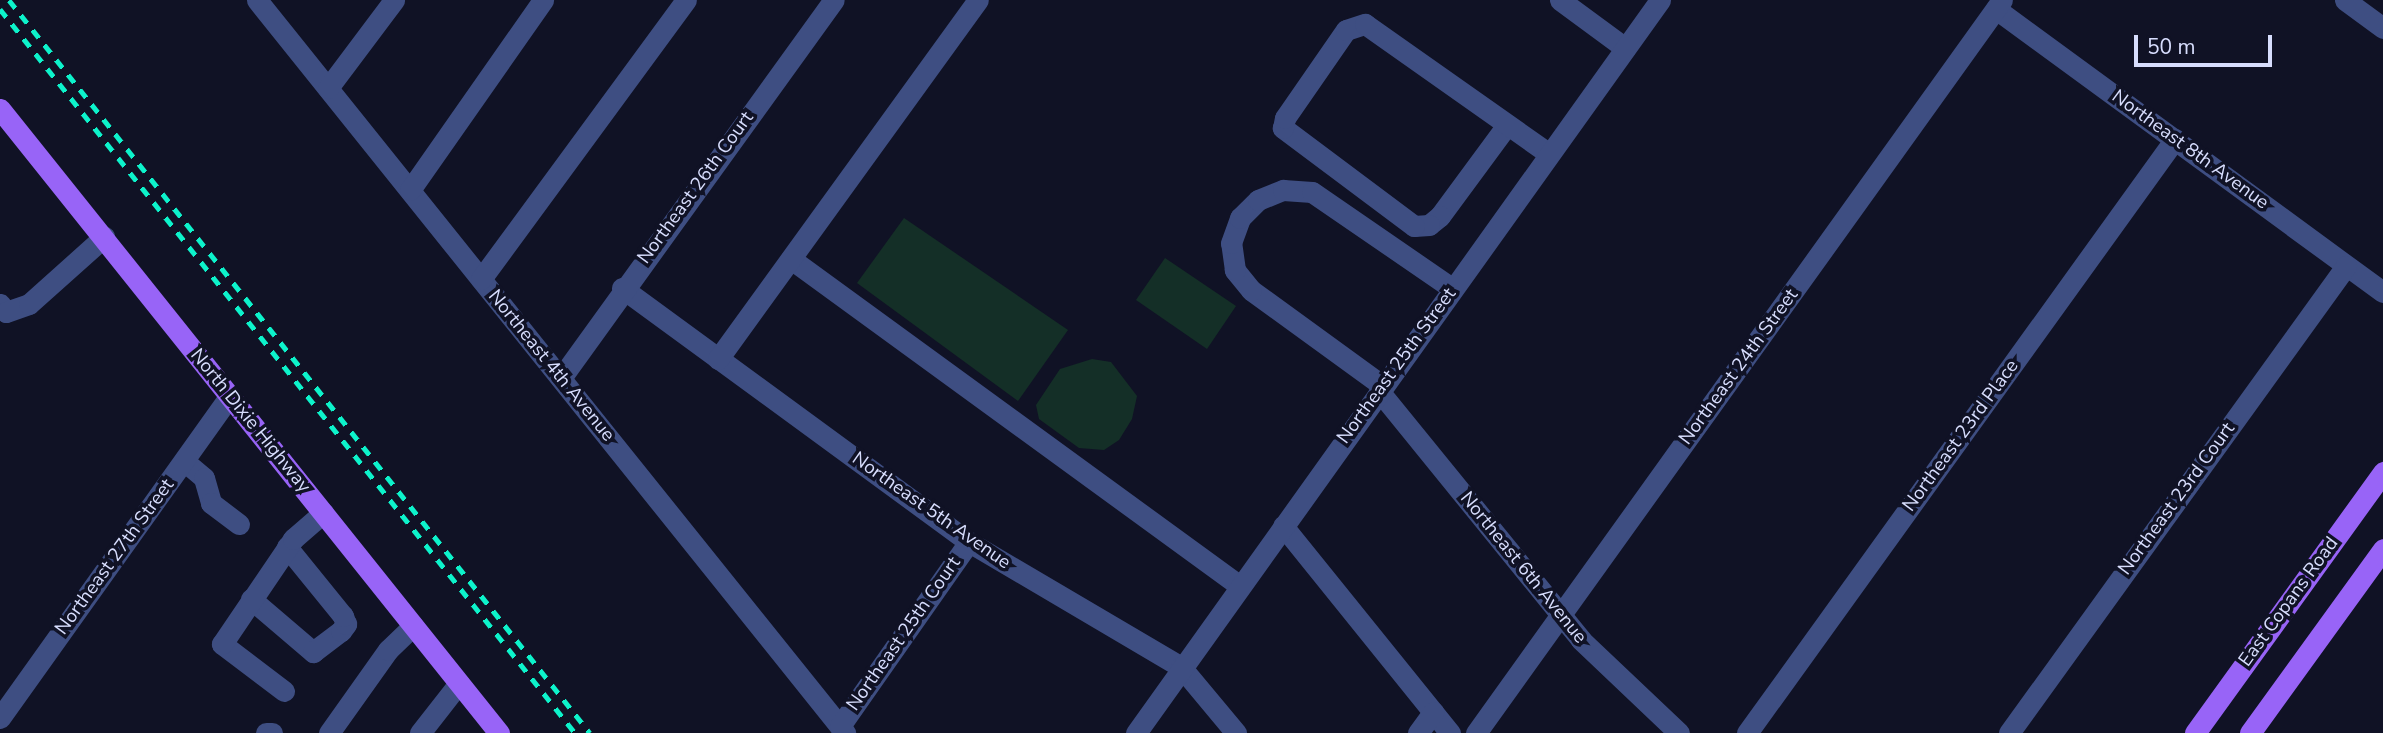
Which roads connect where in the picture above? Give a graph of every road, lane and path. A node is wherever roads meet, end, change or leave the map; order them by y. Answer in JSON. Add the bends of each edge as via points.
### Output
{"nodes":[{"id":1,"x":257,"y":0,"type":"edge"},
{"id":2,"x":394,"y":0,"type":"edge"},
{"id":3,"x":543,"y":0,"type":"edge"},
{"id":4,"x":686,"y":0,"type":"edge"},
{"id":5,"x":834,"y":0,"type":"edge"},
{"id":6,"x":978,"y":0,"type":"edge"},
{"id":7,"x":1559,"y":0,"type":"edge"},
{"id":8,"x":1660,"y":0,"type":"edge"},
{"id":9,"x":2345,"y":0,"type":"edge"},
{"id":10,"x":1999,"y":4,"type":"edge"},
{"id":11,"x":2383,"y":28,"type":"edge"},
{"id":12,"x":1625,"y":48,"type":"junction"},
{"id":13,"x":328,"y":88,"type":"junction"},
{"id":14,"x":0,"y":109,"type":"edge"},
{"id":15,"x":1507,"y":125,"type":"junction"},
{"id":16,"x":2175,"y":139,"type":"junction"},
{"id":17,"x":1549,"y":154,"type":"junction"},
{"id":18,"x":410,"y":190,"type":"junction"},
{"id":19,"x":104,"y":237,"type":"junction"},
{"id":20,"x":791,"y":259,"type":"junction"},
{"id":21,"x":2346,"y":266,"type":"junction"},
{"id":22,"x":481,"y":279,"type":"junction"},
{"id":23,"x":622,"y":288,"type":"junction"},
{"id":24,"x":1453,"y":289,"type":"junction"},
{"id":25,"x":2383,"y":292,"type":"edge"},
{"id":26,"x":0,"y":304,"type":"edge"},
{"id":27,"x":718,"y":359,"type":"junction"},
{"id":28,"x":561,"y":378,"type":"junction"},
{"id":29,"x":1381,"y":389,"type":"junction"},
{"id":30,"x":230,"y":396,"type":"junction"},
{"id":31,"x":184,"y":461,"type":"junction"},
{"id":32,"x":2383,"y":472,"type":"edge"},
{"id":33,"x":323,"y":513,"type":"junction"},
{"id":34,"x":239,"y":524,"type":"dead end"},
{"id":35,"x":1283,"y":526,"type":"junction"},
{"id":36,"x":969,"y":542,"type":"junction"},
{"id":37,"x":287,"y":547,"type":"junction"},
{"id":38,"x":2383,"y":549,"type":"edge"},
{"id":39,"x":1240,"y":586,"type":"junction"},
{"id":40,"x":251,"y":599,"type":"junction"},
{"id":41,"x":1560,"y":615,"type":"junction"},
{"id":42,"x":413,"y":626,"type":"junction"},
{"id":43,"x":1181,"y":667,"type":"junction"},
{"id":44,"x":459,"y":683,"type":"junction"},
{"id":45,"x":284,"y":691,"type":"dead end"},
{"id":46,"x":1433,"y":712,"type":"junction"},
{"id":47,"x":0,"y":718,"type":"edge"},
{"id":48,"x":842,"y":729,"type":"edge"},
{"id":49,"x":329,"y":733,"type":"edge"},
{"id":50,"x":420,"y":733,"type":"edge"},
{"id":51,"x":499,"y":733,"type":"edge"},
{"id":52,"x":1136,"y":733,"type":"edge"},
{"id":53,"x":1236,"y":733,"type":"edge"},
{"id":54,"x":1418,"y":733,"type":"edge"},
{"id":55,"x":1450,"y":733,"type":"edge"},
{"id":56,"x":1476,"y":733,"type":"edge"},
{"id":57,"x":1679,"y":733,"type":"edge"},
{"id":58,"x":1747,"y":733,"type":"edge"},
{"id":59,"x":2009,"y":733,"type":"edge"},
{"id":60,"x":2195,"y":733,"type":"edge"},
{"id":61,"x":2250,"y":733,"type":"edge"}],
"edges":[{"from":1,"to":13,"type":"street","name":"Northeast 4th Avenue"},
{"from":2,"to":13,"type":"street"},
{"from":3,"to":18,"type":"street"},
{"from":4,"to":22,"type":"street"},
{"from":5,"to":23,"type":"street","name":"Northeast 26th Court"},
{"from":6,"to":20,"type":"street"},
{"from":7,"to":12,"type":"street"},
{"from":8,"to":12,"type":"street","name":"Northeast 25th Street"},
{"from":9,"to":11,"type":"street"},
{"from":10,"to":16,"type":"street","name":"Northeast 8th Avenue"},
{"from":10,"to":41,"type":"street","name":"Northeast 24th Street"},
{"from":12,"to":17,"type":"street","name":"Northeast 25th Street"},
{"from":13,"to":18,"type":"street","name":"Northeast 4th Avenue"},
{"from":14,"to":19,"type":"main road","name":"North Dixie Highway"},
{"from":15,"to":15,"type":"street","via":[[1365,24],[1346,30],[1285,118],[1283,128],[1414,226],[1429,225],[1440,216]]},
{"from":15,"to":17,"type":"street"},
{"from":16,"to":21,"type":"street","name":"Northeast 8th Avenue"},
{"from":16,"to":58,"type":"street","name":"Northeast 23rd Place"},
{"from":17,"to":24,"type":"street","name":"Northeast 25th Street"},
{"from":18,"to":22,"type":"street","name":"Northeast 4th Avenue"},
{"from":19,"to":26,"type":"street","via":[[29,304],[6,312]]},
{"from":19,"to":30,"type":"main road","name":"North Dixie Highway"},
{"from":20,"to":27,"type":"street"},
{"from":20,"to":39,"type":"street"},
{"from":21,"to":25,"type":"street","name":"Northeast 8th Avenue"},
{"from":21,"to":59,"type":"street","name":"Northeast 23rd Court"},
{"from":22,"to":28,"type":"street","name":"Northeast 4th Avenue"},
{"from":23,"to":27,"type":"street","name":"Northeast 5th Avenue"},
{"from":23,"to":28,"type":"street","name":"Northeast 26th Court"},
{"from":24,"to":29,"type":"street","name":"Northeast 25th Street"},
{"from":24,"to":29,"type":"street","name":"Northeast 6th Avenue","via":[[1312,192],[1283,190],[1258,200],[1240,218],[1231,243],[1235,270],[1251,290]]},
{"from":27,"to":36,"type":"street","name":"Northeast 5th Avenue"},
{"from":28,"to":48,"type":"street","name":"Northeast 4th Avenue"},
{"from":29,"to":35,"type":"street","name":"Northeast 25th Street"},
{"from":29,"to":41,"type":"street","name":"Northeast 6th Avenue"},
{"from":30,"to":31,"type":"street","name":"Northeast 27th Street"},
{"from":30,"to":33,"type":"main road","name":"North Dixie Highway"},
{"from":31,"to":34,"type":"street","via":[[204,478],[211,503]]},
{"from":31,"to":47,"type":"street","name":"Northeast 27th Street"},
{"from":32,"to":60,"type":"main road","name":"East Copans Road"},
{"from":33,"to":37,"type":"street"},
{"from":33,"to":42,"type":"main road","name":"North Dixie Highway"},
{"from":35,"to":39,"type":"street","name":"Northeast 25th Street"},
{"from":35,"to":46,"type":"street"},
{"from":36,"to":43,"type":"street","name":"Northeast 5th Avenue"},
{"from":36,"to":48,"type":"street","name":"Northeast 25th Court"},
{"from":37,"to":40,"type":"street"},
{"from":37,"to":40,"type":"street","via":[[343,616],[346,624],[341,632],[313,652]]},
{"from":38,"to":61,"type":"main road"},
{"from":39,"to":43,"type":"street","name":"Northeast 25th Street"},
{"from":40,"to":45,"type":"street","via":[[222,644]]},
{"from":41,"to":56,"type":"street","name":"Northeast 24th Street"},
{"from":41,"to":57,"type":"street","name":"Northeast 6th Avenue","via":[[1614,676]]},
{"from":42,"to":44,"type":"main road","name":"North Dixie Highway"},
{"from":42,"to":49,"type":"street","via":[[388,650]]},
{"from":43,"to":52,"type":"street","name":"Northeast 25th Street"},
{"from":43,"to":53,"type":"street","name":"Northeast 5th Avenue"},
{"from":44,"to":50,"type":"street"},
{"from":44,"to":51,"type":"main road","name":"North Dixie Highway"},
{"from":46,"to":54,"type":"street"},
{"from":46,"to":55,"type":"street"}]}
